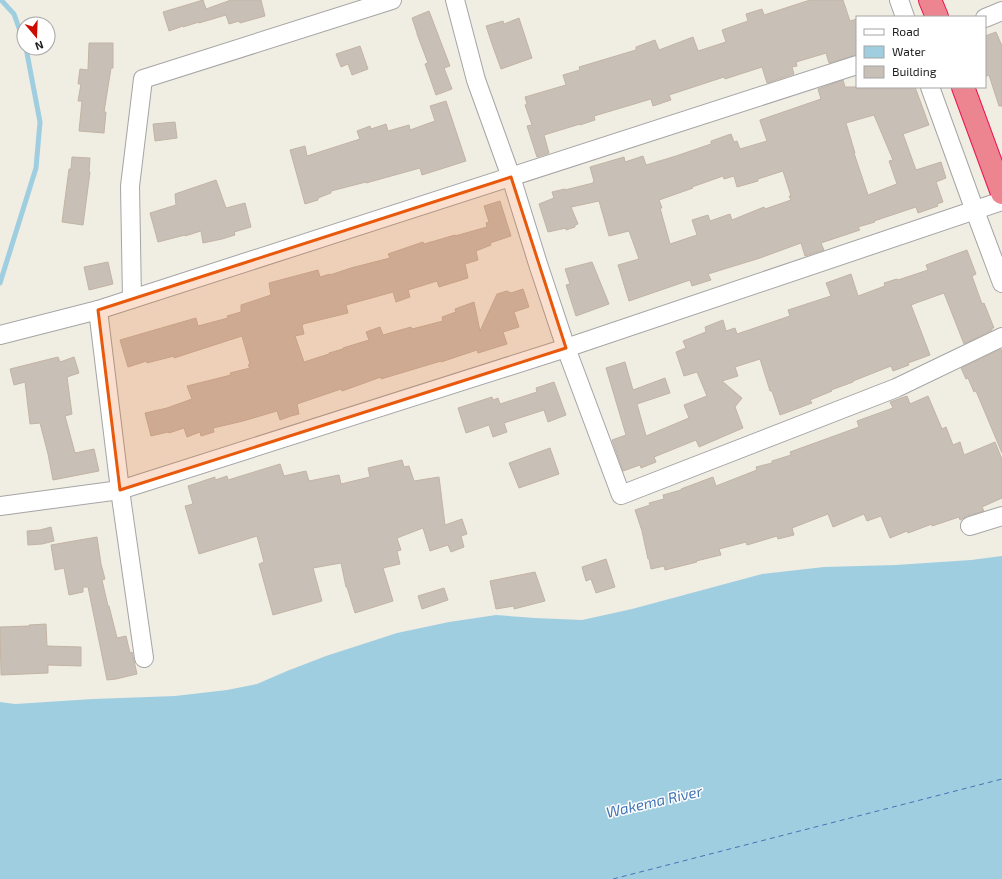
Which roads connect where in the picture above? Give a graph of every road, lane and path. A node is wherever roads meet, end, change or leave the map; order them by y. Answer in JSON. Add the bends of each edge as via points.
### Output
{"nodes":[{"id":1,"x":392,"y":0,"type":"edge"},
{"id":2,"x":455,"y":0,"type":"edge"},
{"id":3,"x":898,"y":0,"type":"edge"},
{"id":4,"x":930,"y":0,"type":"edge"},
{"id":5,"x":1002,"y":11,"type":"edge"},
{"id":6,"x":905,"y":16,"type":"edge"},
{"id":7,"x":937,"y":16,"type":"edge"},
{"id":8,"x":986,"y":18,"type":"edge"},
{"id":9,"x":856,"y":66,"type":"edge"},
{"id":10,"x":930,"y":88,"type":"edge"},
{"id":11,"x":963,"y":88,"type":"edge"},
{"id":12,"x":511,"y":177,"type":"junction"},
{"id":13,"x":1002,"y":193,"type":"edge"},
{"id":14,"x":1002,"y":201,"type":"edge"},
{"id":15,"x":975,"y":210,"type":"junction"},
{"id":16,"x":1002,"y":283,"type":"edge"},
{"id":17,"x":132,"y":299,"type":"junction"},
{"id":18,"x":98,"y":310,"type":"junction"},
{"id":19,"x":0,"y":335,"type":"edge"},
{"id":20,"x":1002,"y":337,"type":"edge"},
{"id":21,"x":566,"y":348,"type":"junction"},
{"id":22,"x":120,"y":490,"type":"junction"},
{"id":23,"x":0,"y":506,"type":"edge"},
{"id":24,"x":1002,"y":516,"type":"edge"},
{"id":25,"x":970,"y":526,"type":"dead end"},
{"id":26,"x":144,"y":658,"type":"dead end"}],
"edges":[{"from":1,"to":17,"type":"street","via":[[143,79],[130,186]]},
{"from":2,"to":12,"type":"street","via":[[476,80]]},
{"from":3,"to":6,"type":"street"},
{"from":4,"to":7,"type":"highway"},
{"from":5,"to":8,"type":"street"},
{"from":9,"to":12,"type":"street"},
{"from":10,"to":15,"type":"street"},
{"from":11,"to":13,"type":"highway"},
{"from":12,"to":17,"type":"street"},
{"from":12,"to":21,"type":"street"},
{"from":14,"to":15,"type":"street"},
{"from":15,"to":16,"type":"street"},
{"from":15,"to":21,"type":"street"},
{"from":17,"to":18,"type":"street"},
{"from":18,"to":19,"type":"street"},
{"from":18,"to":22,"type":"street"},
{"from":20,"to":21,"type":"street","via":[[896,388],[621,495]]},
{"from":21,"to":22,"type":"street"},
{"from":22,"to":23,"type":"street"},
{"from":22,"to":26,"type":"street"},
{"from":24,"to":25,"type":"street"}]}
